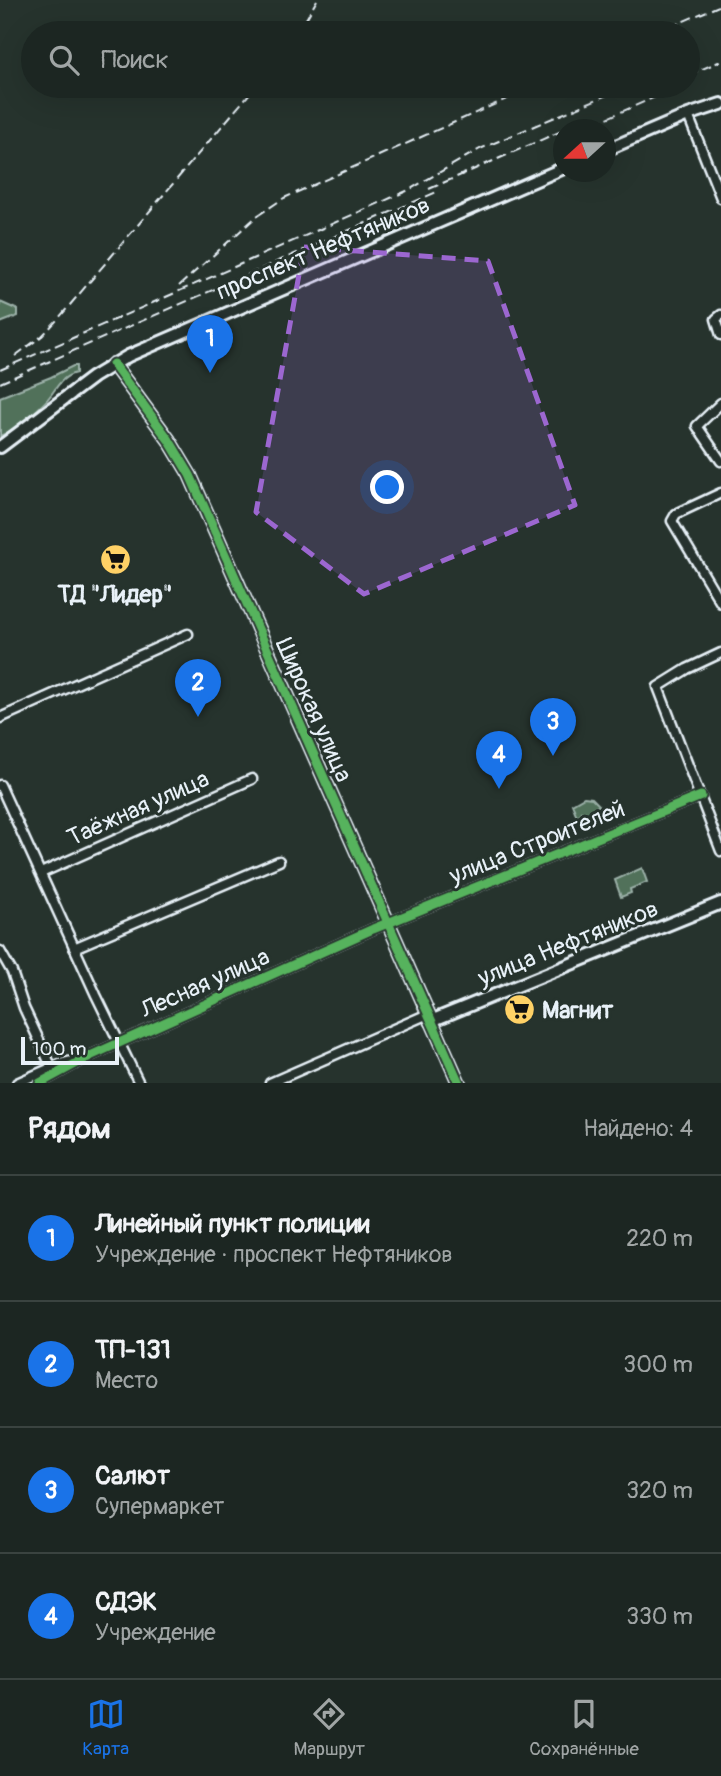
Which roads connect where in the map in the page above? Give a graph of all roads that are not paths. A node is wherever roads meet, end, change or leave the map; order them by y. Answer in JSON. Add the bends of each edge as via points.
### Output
{"nodes":[{"id":1,"x":721,"y":104,"type":"edge"},
{"id":2,"x":688,"y":115,"type":"junction"},
{"id":3,"x":616,"y":146,"type":"edge"},
{"id":4,"x":553,"y":173,"type":"edge"},
{"id":5,"x":721,"y":198,"type":"edge"},
{"id":6,"x":721,"y":315,"type":"edge"},
{"id":7,"x":721,"y":335,"type":"edge"},
{"id":8,"x":113,"y":364,"type":"junction"},
{"id":9,"x":721,"y":403,"type":"edge"},
{"id":10,"x":0,"y":447,"type":"edge"},
{"id":11,"x":721,"y":461,"type":"edge"},
{"id":12,"x":721,"y":493,"type":"edge"},
{"id":13,"x":721,"y":603,"type":"edge"},
{"id":14,"x":188,"y":634,"type":"dead end"},
{"id":15,"x":721,"y":653,"type":"edge"},
{"id":16,"x":0,"y":718,"type":"edge"},
{"id":17,"x":251,"y":779,"type":"dead end"},
{"id":18,"x":0,"y":785,"type":"edge"},
{"id":19,"x":701,"y":796,"type":"junction"},
{"id":20,"x":721,"y":851,"type":"edge"},
{"id":21,"x":279,"y":861,"type":"dead end"},
{"id":22,"x":41,"y":873,"type":"junction"},
{"id":23,"x":721,"y":904,"type":"edge"},
{"id":24,"x":388,"y":923,"type":"junction"},
{"id":25,"x":75,"y":948,"type":"junction"},
{"id":26,"x":0,"y":951,"type":"edge"},
{"id":27,"x":429,"y":1017,"type":"junction"},
{"id":28,"x":120,"y":1042,"type":"junction"},
{"id":29,"x":90,"y":1056,"type":"junction"},
{"id":30,"x":52,"y":1068,"type":"junction"},
{"id":31,"x":17,"y":1083,"type":"edge"},
{"id":32,"x":40,"y":1083,"type":"edge"},
{"id":33,"x":139,"y":1083,"type":"edge"},
{"id":34,"x":270,"y":1083,"type":"edge"},
{"id":35,"x":459,"y":1083,"type":"edge"}],
"edges":[{"from":1,"to":2,"type":"street"},
{"from":2,"to":3,"type":"street"},
{"from":2,"to":5,"type":"street"},
{"from":4,"to":8,"type":"street","name":"проспект Нефтяников"},
{"from":6,"to":7,"type":"street","via":[[716,319]]},
{"from":8,"to":10,"type":"street","name":"проспект Нефтяников"},
{"from":8,"to":24,"type":"street","name":"Широкая улица","via":[[190,475]]},
{"from":9,"to":11,"type":"street","via":[[697,426]]},
{"from":12,"to":13,"type":"street","via":[[676,514],[672,521]]},
{"from":14,"to":16,"type":"street"},
{"from":15,"to":19,"type":"street","via":[[657,687]]},
{"from":17,"to":22,"type":"street","name":"Таёжная улица"},
{"from":18,"to":22,"type":"street"},
{"from":19,"to":20,"type":"street"},
{"from":19,"to":24,"type":"street","name":"улица Строителей"},
{"from":21,"to":25,"type":"street"},
{"from":22,"to":25,"type":"street"},
{"from":23,"to":27,"type":"street","name":"улица Нефтяников"},
{"from":24,"to":27,"type":"street","name":"Широкая улица"},
{"from":24,"to":28,"type":"street","name":"Лесная улица"},
{"from":25,"to":28,"type":"street"},
{"from":26,"to":30,"type":"street"},
{"from":27,"to":34,"type":"street"},
{"from":27,"to":35,"type":"street","name":"Широкая улица"},
{"from":28,"to":29,"type":"street","name":"Лесная улица"},
{"from":28,"to":33,"type":"street"},
{"from":29,"to":30,"type":"street","name":"Лесная улица"},
{"from":29,"to":32,"type":"street","name":"Лесная улица"},
{"from":30,"to":31,"type":"street","name":"Лесная улица"}]}
